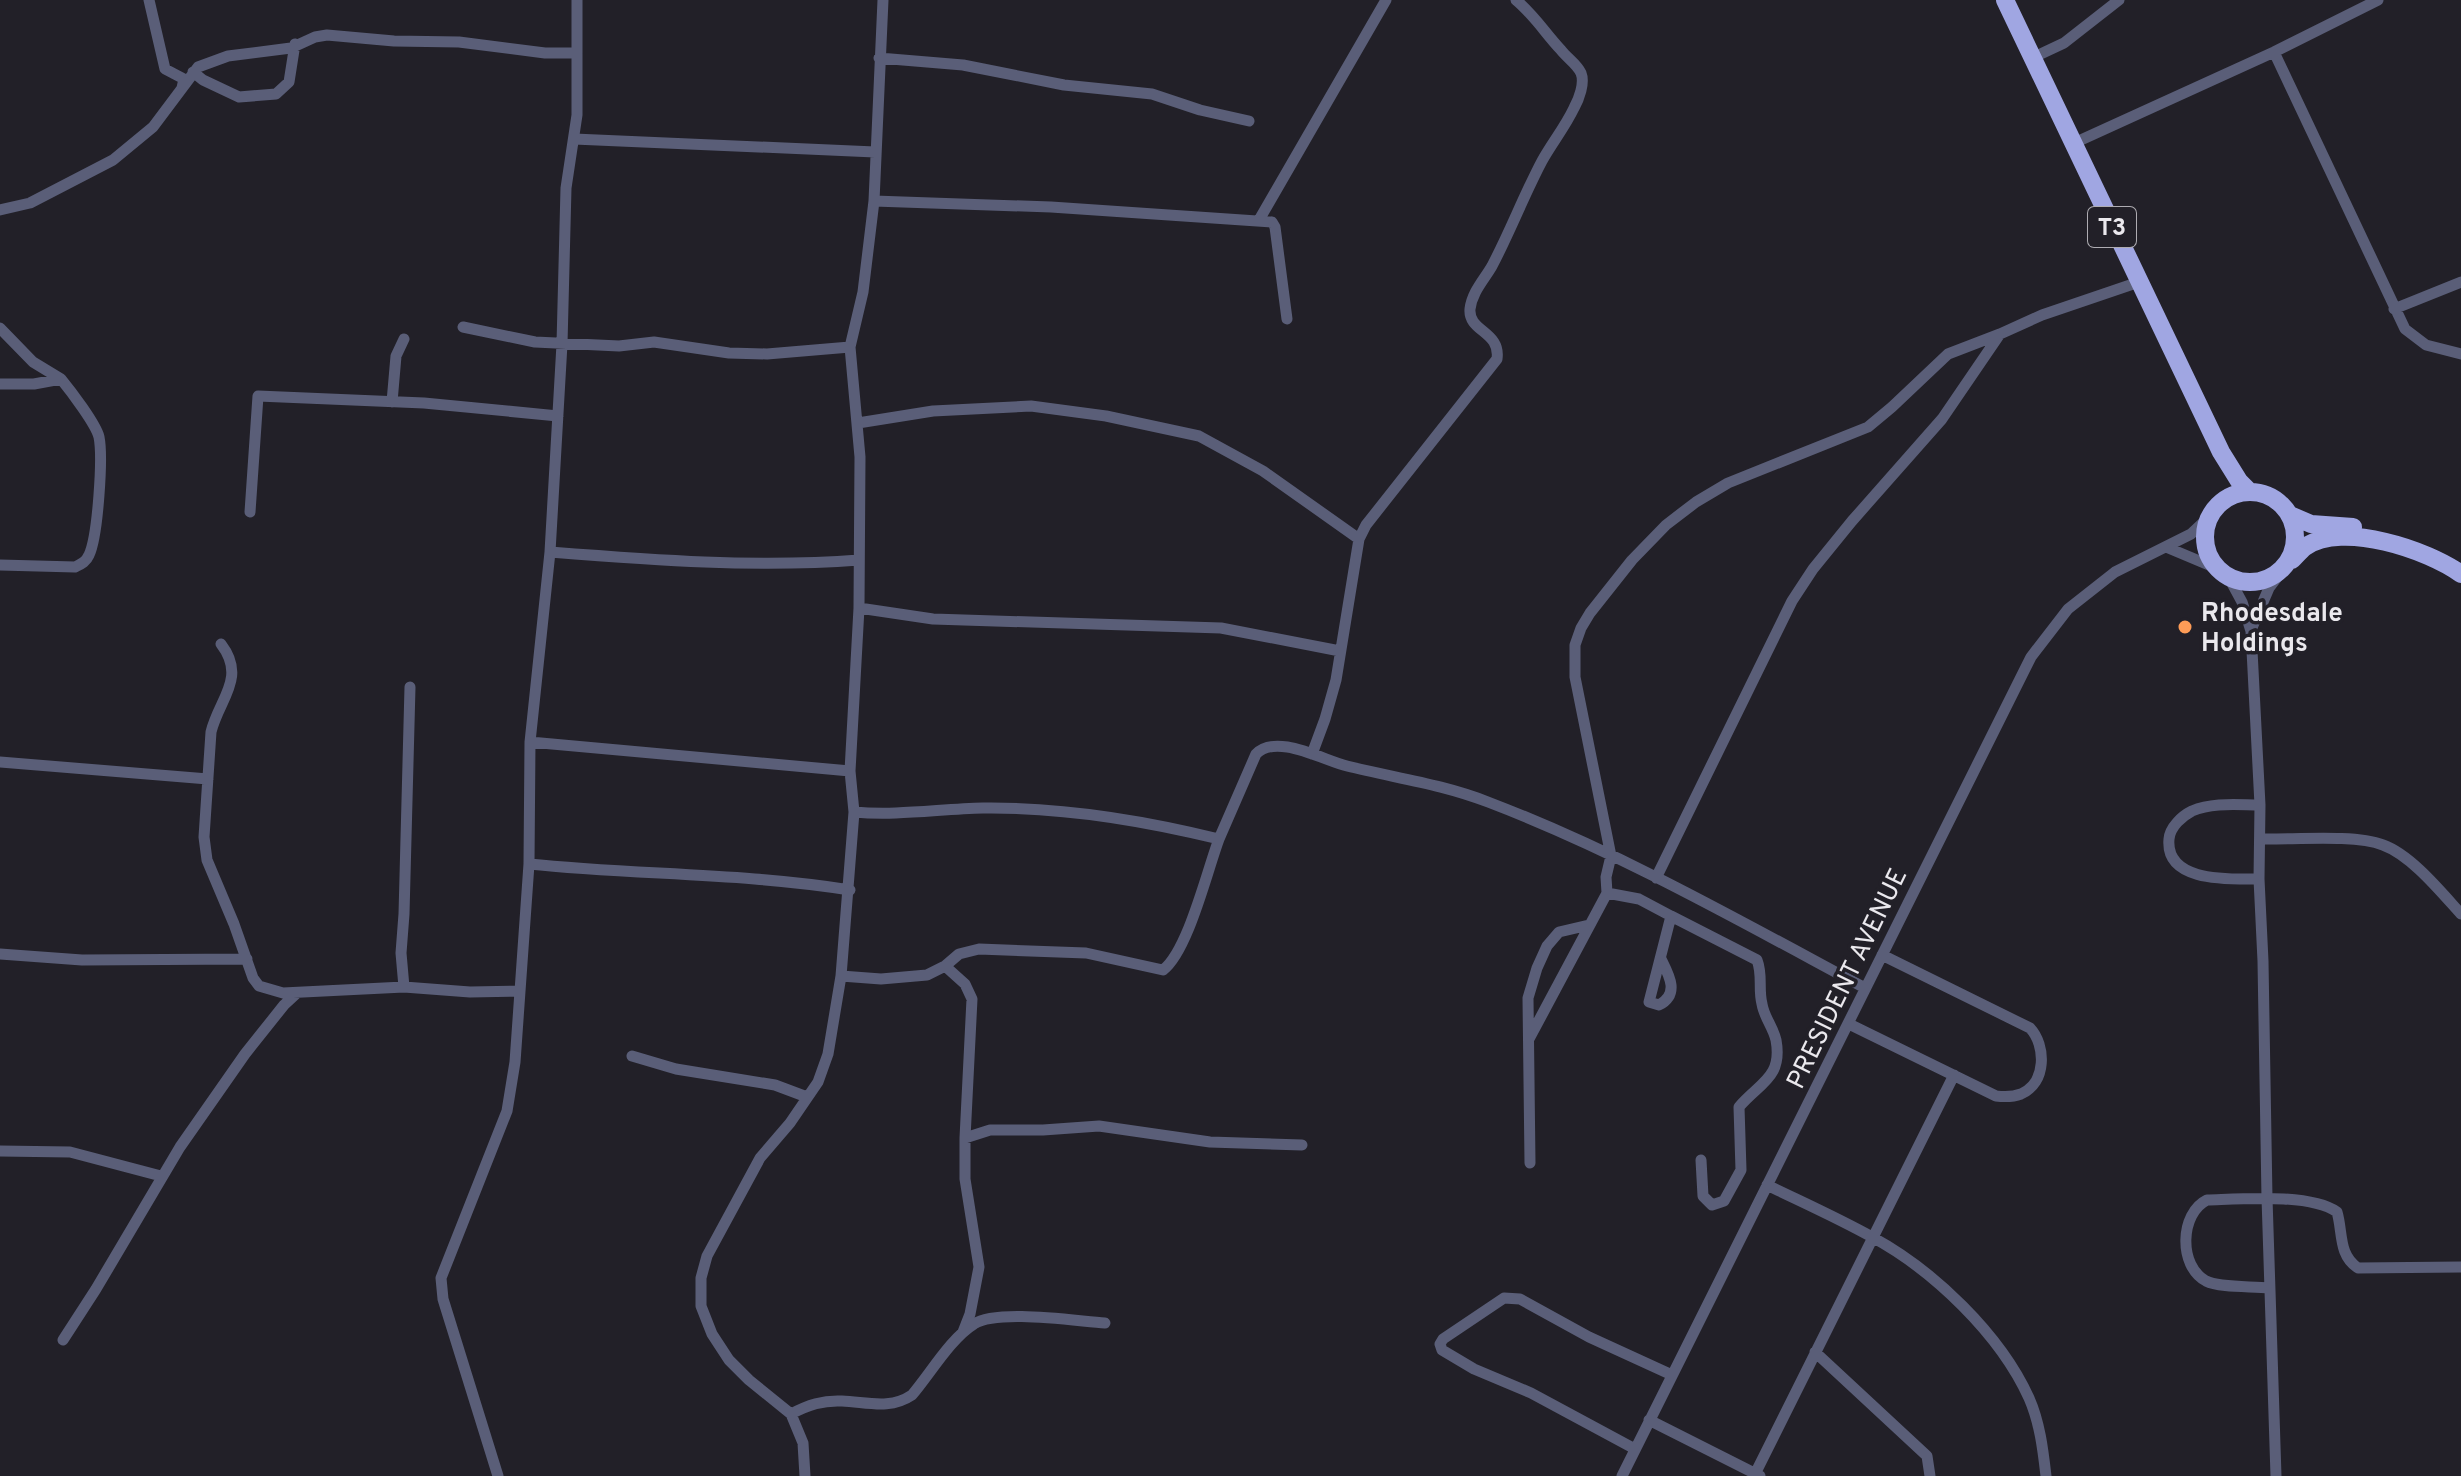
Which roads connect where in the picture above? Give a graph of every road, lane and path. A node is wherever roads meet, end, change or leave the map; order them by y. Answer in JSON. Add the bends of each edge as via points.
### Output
{"nodes":[{"id":1,"x":149,"y":0,"type":"edge"},
{"id":2,"x":577,"y":0,"type":"edge"},
{"id":3,"x":883,"y":0,"type":"edge"},
{"id":4,"x":1386,"y":0,"type":"edge"},
{"id":5,"x":1516,"y":0,"type":"edge"},
{"id":6,"x":2005,"y":0,"type":"edge"},
{"id":7,"x":2119,"y":0,"type":"edge"},
{"id":8,"x":2378,"y":0,"type":"edge"},
{"id":9,"x":295,"y":45,"type":"junction"},
{"id":10,"x":2274,"y":52,"type":"junction"},
{"id":11,"x":577,"y":53,"type":"junction"},
{"id":12,"x":879,"y":58,"type":"junction"},
{"id":13,"x":2032,"y":58,"type":"junction"},
{"id":14,"x":193,"y":72,"type":"junction"},
{"id":15,"x":182,"y":88,"type":"junction"},
{"id":16,"x":1249,"y":121,"type":"dead end"},
{"id":17,"x":574,"y":139,"type":"junction"},
{"id":18,"x":2072,"y":144,"type":"junction"},
{"id":19,"x":875,"y":152,"type":"junction"},
{"id":20,"x":874,"y":201,"type":"junction"},
{"id":21,"x":0,"y":210,"type":"edge"},
{"id":22,"x":1259,"y":220,"type":"junction"},
{"id":23,"x":2139,"y":282,"type":"junction"},
{"id":24,"x":2461,"y":282,"type":"edge"},
{"id":25,"x":2394,"y":309,"type":"junction"},
{"id":26,"x":1287,"y":319,"type":"dead end"},
{"id":27,"x":463,"y":327,"type":"dead end"},
{"id":28,"x":0,"y":328,"type":"edge"},
{"id":29,"x":2000,"y":334,"type":"junction"},
{"id":30,"x":404,"y":339,"type":"dead end"},
{"id":31,"x":562,"y":344,"type":"junction"},
{"id":32,"x":850,"y":347,"type":"junction"},
{"id":33,"x":2461,"y":354,"type":"edge"},
{"id":34,"x":61,"y":379,"type":"junction"},
{"id":35,"x":0,"y":384,"type":"edge"},
{"id":36,"x":392,"y":402,"type":"junction"},
{"id":37,"x":558,"y":416,"type":"junction"},
{"id":38,"x":858,"y":423,"type":"junction"},
{"id":39,"x":2221,"y":452,"type":"junction"},
{"id":40,"x":2250,"y":492,"type":"junction"},
{"id":41,"x":250,"y":512,"type":"dead end"},
{"id":42,"x":2212,"y":512,"type":"junction"},
{"id":43,"x":2290,"y":515,"type":"junction"},
{"id":44,"x":1359,"y":539,"type":"junction"},
{"id":45,"x":2166,"y":547,"type":"junction"},
{"id":46,"x":550,"y":552,"type":"junction"},
{"id":47,"x":859,"y":560,"type":"junction"},
{"id":48,"x":2461,"y":561,"type":"edge"},
{"id":49,"x":0,"y":565,"type":"edge"},
{"id":50,"x":2284,"y":568,"type":"junction"},
{"id":51,"x":2222,"y":573,"type":"junction"},
{"id":52,"x":2461,"y":574,"type":"edge"},
{"id":53,"x":859,"y":608,"type":"junction"},
{"id":54,"x":2251,"y":631,"type":"junction"},
{"id":55,"x":221,"y":644,"type":"dead end"},
{"id":56,"x":1340,"y":651,"type":"junction"},
{"id":57,"x":410,"y":687,"type":"dead end"},
{"id":58,"x":530,"y":742,"type":"junction"},
{"id":59,"x":1312,"y":754,"type":"junction"},
{"id":60,"x":0,"y":762,"type":"edge"},
{"id":61,"x":850,"y":771,"type":"junction"},
{"id":62,"x":208,"y":779,"type":"junction"},
{"id":63,"x":2260,"y":805,"type":"junction"},
{"id":64,"x":854,"y":812,"type":"junction"},
{"id":65,"x":1219,"y":839,"type":"junction"},
{"id":66,"x":2260,"y":839,"type":"junction"},
{"id":67,"x":1611,"y":856,"type":"junction"},
{"id":68,"x":529,"y":864,"type":"junction"},
{"id":69,"x":1656,"y":878,"type":"junction"},
{"id":70,"x":2259,"y":879,"type":"junction"},
{"id":71,"x":850,"y":890,"type":"junction"},
{"id":72,"x":1607,"y":893,"type":"junction"},
{"id":73,"x":2461,"y":914,"type":"edge"},
{"id":74,"x":1671,"y":916,"type":"junction"},
{"id":75,"x":1589,"y":925,"type":"junction"},
{"id":76,"x":0,"y":954,"type":"edge"},
{"id":77,"x":1882,"y":955,"type":"junction"},
{"id":78,"x":247,"y":959,"type":"junction"},
{"id":79,"x":1661,"y":959,"type":"dead end"},
{"id":80,"x":945,"y":966,"type":"junction"},
{"id":81,"x":841,"y":976,"type":"junction"},
{"id":82,"x":404,"y":987,"type":"junction"},
{"id":83,"x":1865,"y":988,"type":"junction"},
{"id":84,"x":519,"y":991,"type":"junction"},
{"id":85,"x":297,"y":993,"type":"junction"},
{"id":86,"x":1849,"y":1024,"type":"junction"},
{"id":87,"x":1529,"y":1039,"type":"junction"},
{"id":88,"x":632,"y":1056,"type":"dead end"},
{"id":89,"x":1954,"y":1075,"type":"junction"},
{"id":90,"x":807,"y":1097,"type":"junction"},
{"id":91,"x":965,"y":1138,"type":"junction"},
{"id":92,"x":1302,"y":1145,"type":"dead end"},
{"id":93,"x":0,"y":1151,"type":"edge"},
{"id":94,"x":1701,"y":1160,"type":"dead end"},
{"id":95,"x":1530,"y":1163,"type":"dead end"},
{"id":96,"x":161,"y":1176,"type":"junction"},
{"id":97,"x":1767,"y":1185,"type":"junction"},
{"id":98,"x":2267,"y":1198,"type":"junction"},
{"id":99,"x":1875,"y":1238,"type":"junction"},
{"id":100,"x":2461,"y":1267,"type":"edge"},
{"id":101,"x":2269,"y":1288,"type":"junction"},
{"id":102,"x":1105,"y":1323,"type":"dead end"},
{"id":103,"x":963,"y":1332,"type":"junction"},
{"id":104,"x":63,"y":1340,"type":"dead end"},
{"id":105,"x":1815,"y":1352,"type":"junction"},
{"id":106,"x":1672,"y":1375,"type":"junction"},
{"id":107,"x":791,"y":1414,"type":"junction"},
{"id":108,"x":1649,"y":1420,"type":"junction"},
{"id":109,"x":1635,"y":1449,"type":"junction"},
{"id":110,"x":1756,"y":1475,"type":"edge"},
{"id":111,"x":498,"y":1476,"type":"edge"},
{"id":112,"x":805,"y":1476,"type":"edge"},
{"id":113,"x":1622,"y":1476,"type":"edge"},
{"id":114,"x":1930,"y":1476,"type":"edge"},
{"id":115,"x":2046,"y":1476,"type":"edge"},
{"id":116,"x":2276,"y":1476,"type":"edge"}],
"edges":[{"from":1,"to":15,"type":"street","via":[[165,69],[184,79]]},
{"from":2,"to":11,"type":"street"},
{"from":3,"to":12,"type":"street"},
{"from":4,"to":22,"type":"street"},
{"from":5,"to":44,"type":"street","via":[[1577,66],[1582,84],[1575,107],[1475,292],[1471,318],[1496,343],[1497,359]]},
{"from":6,"to":13,"type":"highway","number":"T3"},
{"from":7,"to":13,"type":"street","via":[[2064,43]]},
{"from":8,"to":10,"type":"street"},
{"from":9,"to":11,"type":"street","via":[[327,35]]},
{"from":9,"to":14,"type":"street","via":[[228,56]]},
{"from":9,"to":14,"type":"street","via":[[289,82],[276,94],[239,97]]},
{"from":10,"to":18,"type":"street"},
{"from":10,"to":25,"type":"street"},
{"from":11,"to":17,"type":"street"},
{"from":12,"to":16,"type":"street","via":[[963,65],[1064,85],[1152,94]]},
{"from":12,"to":19,"type":"street"},
{"from":13,"to":18,"type":"highway","number":"T3"},
{"from":14,"to":15,"type":"street"},
{"from":15,"to":21,"type":"street","via":[[153,127],[113,160],[30,203]]},
{"from":17,"to":19,"type":"street"},
{"from":17,"to":31,"type":"street","via":[[566,188]]},
{"from":18,"to":23,"type":"highway","number":"T3"},
{"from":19,"to":20,"type":"street"},
{"from":20,"to":22,"type":"street"},
{"from":20,"to":32,"type":"street"},
{"from":22,"to":26,"type":"street","via":[[1275,227]]},
{"from":23,"to":29,"type":"street"},
{"from":23,"to":39,"type":"highway","number":"T3"},
{"from":24,"to":25,"type":"street"},
{"from":25,"to":33,"type":"street","via":[[2405,329],[2426,345]]},
{"from":27,"to":31,"type":"street"},
{"from":28,"to":34,"type":"street","via":[[33,362]]},
{"from":29,"to":67,"type":"street","via":[[1948,354],[1868,427],[1728,483],[1696,502],[1649,542],[1590,613],[1575,645],[1575,677]]},
{"from":29,"to":69,"type":"street","via":[[1942,419],[1852,521],[1792,601]]},
{"from":30,"to":36,"type":"street","via":[[396,356]]},
{"from":31,"to":32,"type":"street","via":[[654,342],[767,354]]},
{"from":31,"to":37,"type":"street"},
{"from":32,"to":38,"type":"street"},
{"from":34,"to":35,"type":"street"},
{"from":34,"to":49,"type":"street","via":[[98,434],[97,526],[89,554],[75,567]]},
{"from":36,"to":37,"type":"street"},
{"from":36,"to":41,"type":"street","via":[[258,396]]},
{"from":37,"to":46,"type":"street"},
{"from":38,"to":44,"type":"street","via":[[933,411],[1031,406],[1199,436],[1263,471]]},
{"from":38,"to":47,"type":"street"},
{"from":39,"to":40,"type":"highway","number":"T3"},
{"from":39,"to":42,"type":"highway","number":"T3","via":[[2222,485]]},
{"from":40,"to":42,"type":"highway","via":[[2237,494]]},
{"from":40,"to":43,"type":"highway","number":"T3","via":[[2273,498]]},
{"from":42,"to":45,"type":"street","name":"PRESIDENT AVENUE","via":[[2191,534]]},
{"from":42,"to":51,"type":"highway","number":"T3","via":[[2205,543]]},
{"from":43,"to":48,"type":"highway","number":"T3","via":[[2311,524],[2388,532]]},
{"from":43,"to":50,"type":"highway","via":[[2296,540]]},
{"from":44,"to":56,"type":"street"},
{"from":45,"to":51,"type":"street"},
{"from":45,"to":77,"type":"street","name":"PRESIDENT AVENUE","via":[[2115,572],[2068,609],[2031,657]]},
{"from":46,"to":47,"type":"street","via":[[753,564]]},
{"from":46,"to":58,"type":"street"},
{"from":47,"to":53,"type":"street"},
{"from":50,"to":51,"type":"highway","via":[[2256,582]]},
{"from":50,"to":52,"type":"highway","via":[[2307,545],[2337,537],[2424,553]]},
{"from":50,"to":54,"type":"street"},
{"from":51,"to":54,"type":"street","via":[[2242,602]]},
{"from":53,"to":56,"type":"street","via":[[946,620],[1221,628]]},
{"from":53,"to":61,"type":"street"},
{"from":54,"to":63,"type":"street"},
{"from":55,"to":62,"type":"street","via":[[232,661],[232,677],[214,720]]},
{"from":56,"to":59,"type":"street"},
{"from":57,"to":82,"type":"street"},
{"from":58,"to":61,"type":"street"},
{"from":58,"to":68,"type":"street"},
{"from":59,"to":65,"type":"street","via":[[1263,747]]},
{"from":59,"to":67,"type":"street","via":[[1487,801]]},
{"from":60,"to":62,"type":"street"},
{"from":61,"to":64,"type":"street"},
{"from":62,"to":78,"type":"street","via":[[207,860]]},
{"from":63,"to":66,"type":"street"},
{"from":63,"to":70,"type":"street","via":[[2216,805],[2191,812],[2170,833],[2168,848],[2175,861],[2192,872],[2217,880]]},
{"from":64,"to":65,"type":"street","via":[[1049,812],[1118,818]]},
{"from":64,"to":71,"type":"street"},
{"from":65,"to":80,"type":"street","via":[[1185,936],[1163,970],[1086,953],[979,949],[959,954]]},
{"from":66,"to":70,"type":"street"},
{"from":66,"to":73,"type":"street","via":[[2382,844],[2404,857]]},
{"from":67,"to":69,"type":"street"},
{"from":67,"to":72,"type":"street"},
{"from":68,"to":71,"type":"street","via":[[737,876]]},
{"from":68,"to":84,"type":"street"},
{"from":69,"to":83,"type":"street"},
{"from":70,"to":98,"type":"street"},
{"from":71,"to":81,"type":"street"},
{"from":72,"to":74,"type":"street","via":[[1639,899]]},
{"from":72,"to":75,"type":"street"},
{"from":74,"to":79,"type":"street"},
{"from":74,"to":94,"type":"street","via":[[1757,960],[1762,1006],[1776,1039],[1777,1065],[1739,1107],[1741,1170],[1724,1201],[1712,1205],[1703,1196]]},
{"from":75,"to":87,"type":"street"},
{"from":75,"to":87,"type":"street","via":[[1559,932],[1547,946],[1528,998]]},
{"from":76,"to":78,"type":"street","via":[[82,960]]},
{"from":77,"to":83,"type":"street","name":"PRESIDENT AVENUE"},
{"from":77,"to":89,"type":"street","via":[[2022,1022],[2039,1040],[2042,1062],[2020,1095],[1996,1096]]},
{"from":78,"to":85,"type":"street","via":[[259,986]]},
{"from":80,"to":81,"type":"street","via":[[903,978]]},
{"from":80,"to":91,"type":"street","via":[[965,984],[972,999]]},
{"from":81,"to":90,"type":"street","via":[[828,1054]]},
{"from":82,"to":84,"type":"street"},
{"from":82,"to":85,"type":"street"},
{"from":83,"to":86,"type":"street","name":"PRESIDENT AVENUE"},
{"from":84,"to":111,"type":"street","via":[[507,1111],[441,1278]]},
{"from":85,"to":96,"type":"street","via":[[245,1054]]},
{"from":86,"to":89,"type":"street"},
{"from":86,"to":97,"type":"street","name":"PRESIDENT AVENUE"},
{"from":87,"to":95,"type":"street"},
{"from":88,"to":90,"type":"street","via":[[775,1085]]},
{"from":89,"to":99,"type":"street"},
{"from":90,"to":107,"type":"street","via":[[754,1169],[707,1256],[701,1278],[701,1306],[712,1334],[749,1380]]},
{"from":91,"to":92,"type":"street","via":[[990,1130],[1099,1126],[1210,1142]]},
{"from":91,"to":103,"type":"street","via":[[965,1179],[979,1267]]},
{"from":93,"to":96,"type":"street","via":[[70,1152]]},
{"from":96,"to":104,"type":"street"},
{"from":97,"to":99,"type":"street"},
{"from":97,"to":106,"type":"street","name":"PRESIDENT AVENUE"},
{"from":98,"to":100,"type":"street","via":[[2320,1204],[2337,1212],[2344,1252],[2358,1268]]},
{"from":98,"to":101,"type":"street"},
{"from":98,"to":101,"type":"street","via":[[2201,1203],[2189,1218],[2187,1250],[2204,1280]]},
{"from":99,"to":105,"type":"street"},
{"from":99,"to":115,"type":"street","via":[[1977,1320],[2009,1364],[2036,1417]]},
{"from":101,"to":116,"type":"street"},
{"from":102,"to":103,"type":"street","via":[[994,1317]]},
{"from":103,"to":107,"type":"street","via":[[902,1402],[838,1400],[810,1404]]},
{"from":105,"to":110,"type":"street"},
{"from":105,"to":114,"type":"street","via":[[1927,1456]]},
{"from":106,"to":108,"type":"street","name":"PRESIDENT AVENUE"},
{"from":106,"to":109,"type":"street","via":[[1520,1299],[1504,1298],[1489,1306],[1440,1344],[1474,1369]]},
{"from":107,"to":112,"type":"street","via":[[803,1443]]},
{"from":108,"to":109,"type":"street","name":"PRESIDENT AVENUE"},
{"from":108,"to":110,"type":"street"},
{"from":109,"to":113,"type":"street","name":"PRESIDENT AVENUE"}]}
